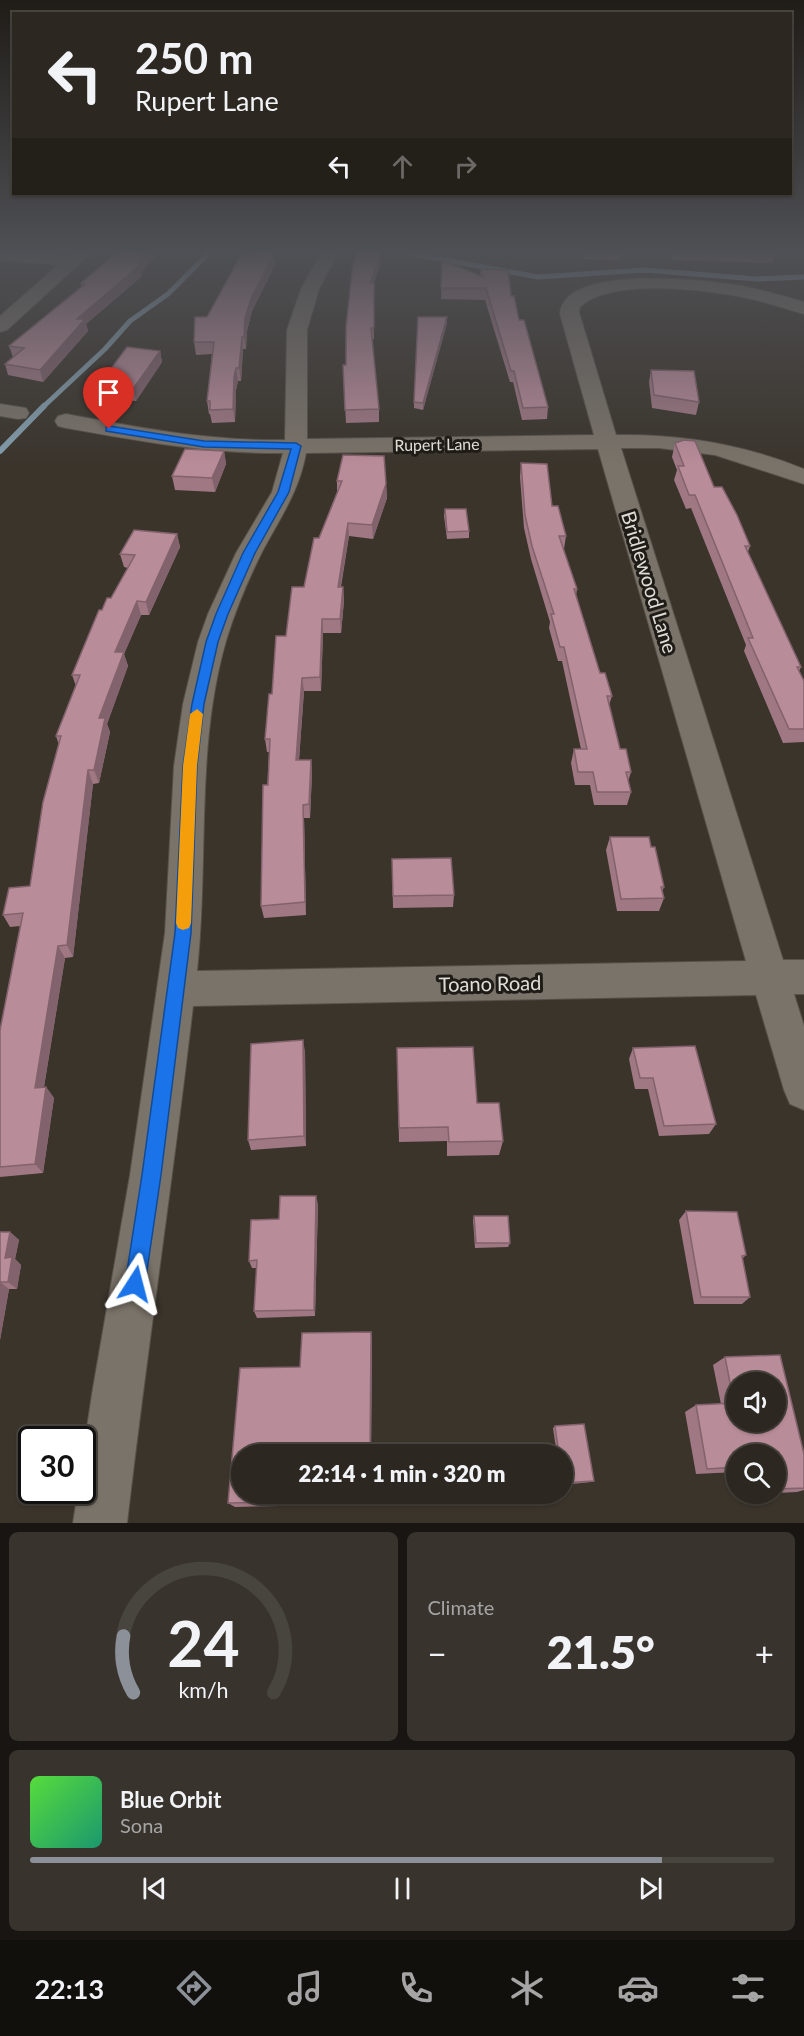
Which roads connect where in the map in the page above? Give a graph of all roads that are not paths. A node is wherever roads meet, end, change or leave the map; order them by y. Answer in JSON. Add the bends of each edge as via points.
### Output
{"nodes":[{"id":1,"x":298,"y":324,"type":"edge"},
{"id":2,"x":572,"y":324,"type":"edge"},
{"id":3,"x":66,"y":421,"type":"dead end"},
{"id":4,"x":608,"y":441,"type":"junction"},
{"id":5,"x":296,"y":446,"type":"junction"},
{"id":6,"x":804,"y":477,"type":"edge"},
{"id":7,"x":787,"y":977,"type":"edge"},
{"id":8,"x":176,"y":989,"type":"junction"},
{"id":9,"x":804,"y":1090,"type":"edge"},
{"id":10,"x":100,"y":1523,"type":"edge"}],
"edges":[{"from":1,"to":5,"type":"street"},
{"from":2,"to":4,"type":"street","name":"Bridlewood Lane"},
{"from":3,"to":5,"type":"street","name":"Rupert Lane","via":[[204,444]]},
{"from":4,"to":5,"type":"street","name":"Rupert Lane"},
{"from":4,"to":6,"type":"street","name":"Rupert Lane","via":[[704,445],[750,455]]},
{"from":4,"to":7,"type":"street","name":"Bridlewood Lane"},
{"from":5,"to":8,"type":"street","via":[[284,492],[249,553],[222,614],[198,704],[190,766],[183,933]]},
{"from":7,"to":8,"type":"street","name":"Toano Road"},
{"from":7,"to":9,"type":"street","name":"Bridlewood Lane"},
{"from":8,"to":10,"type":"street"}]}
